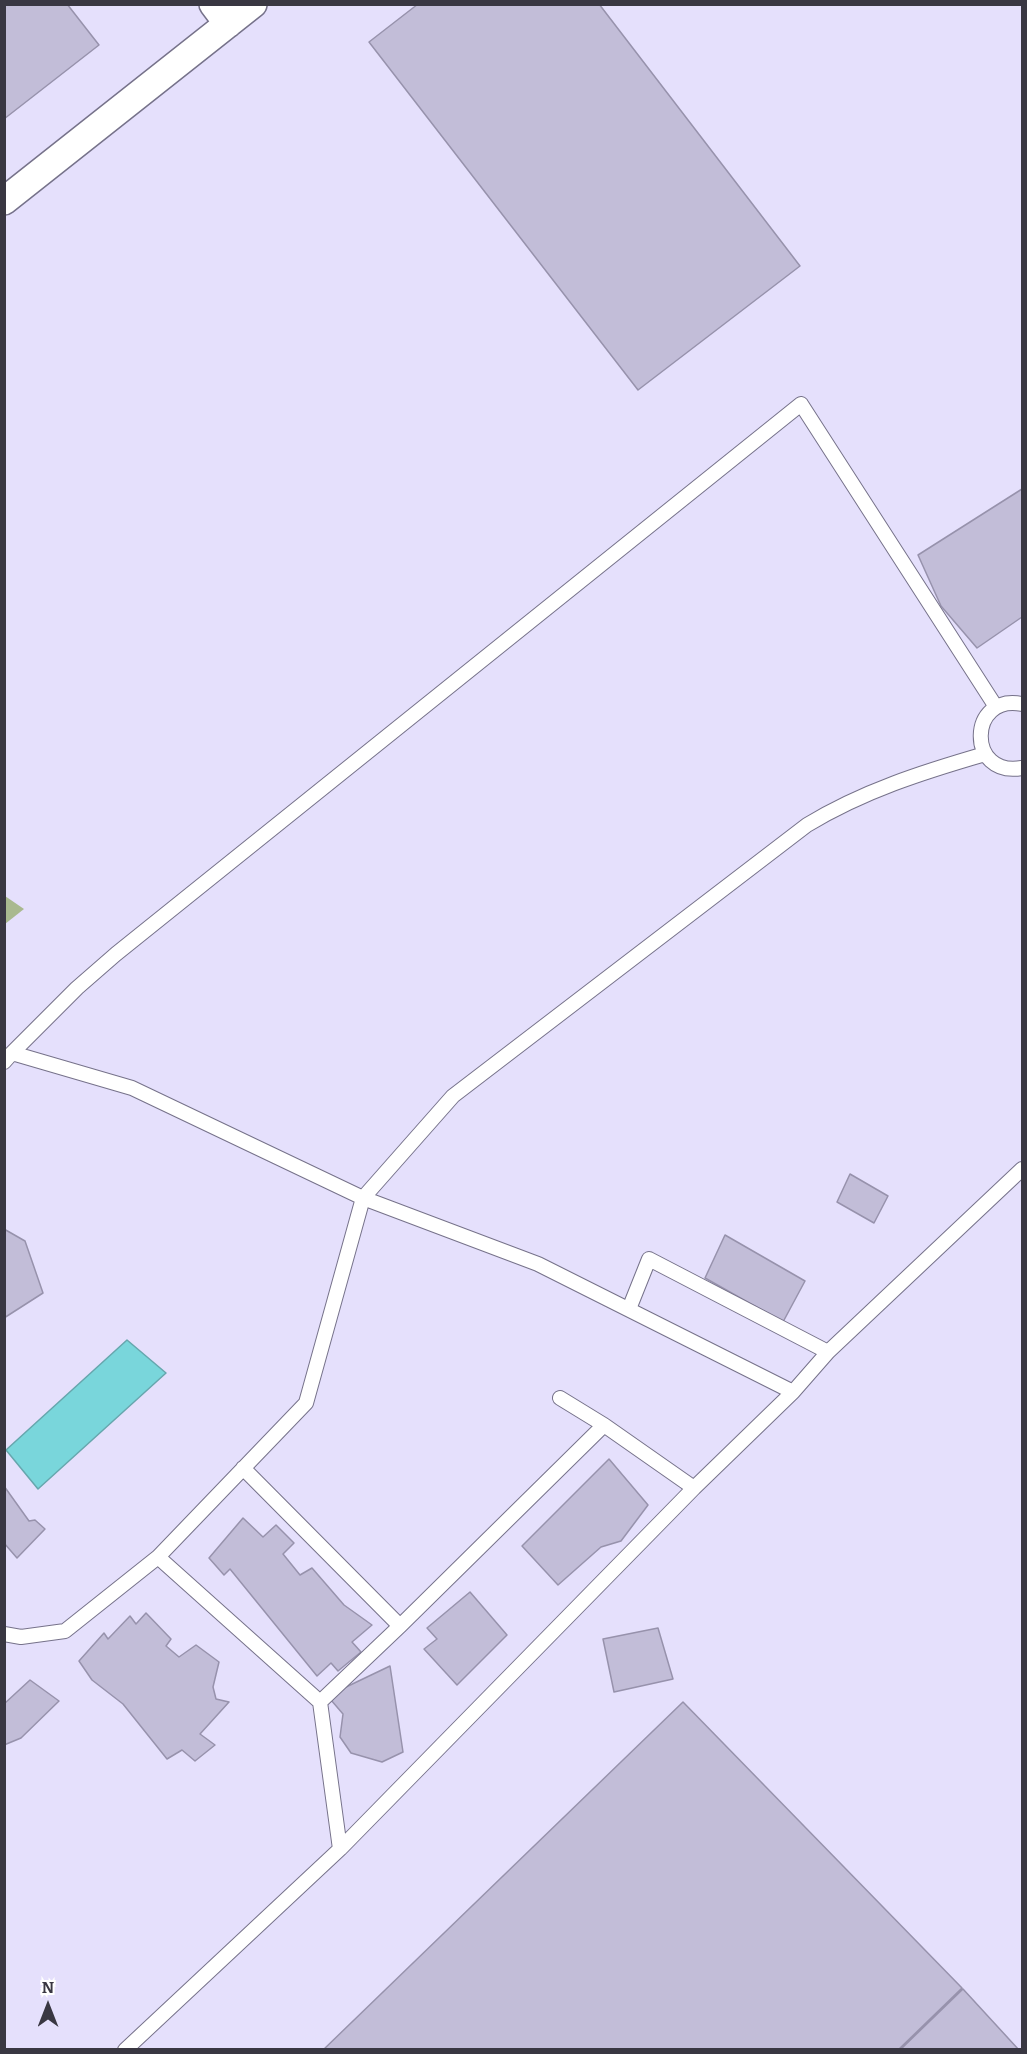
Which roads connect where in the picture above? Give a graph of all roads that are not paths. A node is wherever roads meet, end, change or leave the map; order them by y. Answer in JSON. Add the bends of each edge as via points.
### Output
{"nodes":[{"id":1,"x":253,"y":4,"type":"edge"},
{"id":2,"x":221,"y":14,"type":"edge"},
{"id":3,"x":4,"y":201,"type":"edge"},
{"id":4,"x":1023,"y":704,"type":"edge"},
{"id":5,"x":996,"y":707,"type":"junction"},
{"id":6,"x":985,"y":754,"type":"junction"},
{"id":7,"x":1023,"y":768,"type":"edge"},
{"id":8,"x":8,"y":1058,"type":"edge"},
{"id":9,"x":1023,"y":1169,"type":"edge"},
{"id":10,"x":363,"y":1198,"type":"junction"},
{"id":11,"x":629,"y":1309,"type":"junction"},
{"id":12,"x":828,"y":1352,"type":"junction"},
{"id":13,"x":793,"y":1392,"type":"junction"},
{"id":14,"x":560,"y":1398,"type":"dead end"},
{"id":15,"x":604,"y":1425,"type":"junction"},
{"id":16,"x":243,"y":1468,"type":"junction"},
{"id":17,"x":694,"y":1488,"type":"junction"},
{"id":18,"x":158,"y":1557,"type":"junction"},
{"id":19,"x":400,"y":1626,"type":"junction"},
{"id":20,"x":4,"y":1634,"type":"edge"},
{"id":21,"x":320,"y":1702,"type":"junction"},
{"id":22,"x":340,"y":1849,"type":"junction"},
{"id":23,"x":126,"y":2049,"type":"edge"}],
"edges":[{"from":1,"to":2,"type":"street"},
{"from":2,"to":3,"type":"street"},
{"from":4,"to":5,"type":"lane"},
{"from":5,"to":6,"type":"lane","via":[[982,723]]},
{"from":5,"to":8,"type":"lane","via":[[801,404],[116,954]]},
{"from":6,"to":7,"type":"lane","via":[[1003,767]]},
{"from":6,"to":10,"type":"lane","via":[[864,794],[807,825],[453,1096]]},
{"from":8,"to":10,"type":"lane","via":[[132,1088]]},
{"from":9,"to":12,"type":"lane"},
{"from":10,"to":11,"type":"lane","via":[[538,1264]]},
{"from":10,"to":16,"type":"lane","via":[[306,1403]]},
{"from":11,"to":12,"type":"lane","via":[[649,1259]]},
{"from":11,"to":13,"type":"lane"},
{"from":12,"to":13,"type":"lane"},
{"from":13,"to":17,"type":"lane"},
{"from":14,"to":15,"type":"lane"},
{"from":15,"to":17,"type":"lane"},
{"from":15,"to":19,"type":"lane"},
{"from":16,"to":18,"type":"lane"},
{"from":16,"to":19,"type":"lane"},
{"from":17,"to":22,"type":"lane"},
{"from":18,"to":20,"type":"lane","via":[[65,1631],[21,1637]]},
{"from":18,"to":21,"type":"lane"},
{"from":19,"to":21,"type":"lane"},
{"from":21,"to":22,"type":"lane"},
{"from":22,"to":23,"type":"lane"}]}
